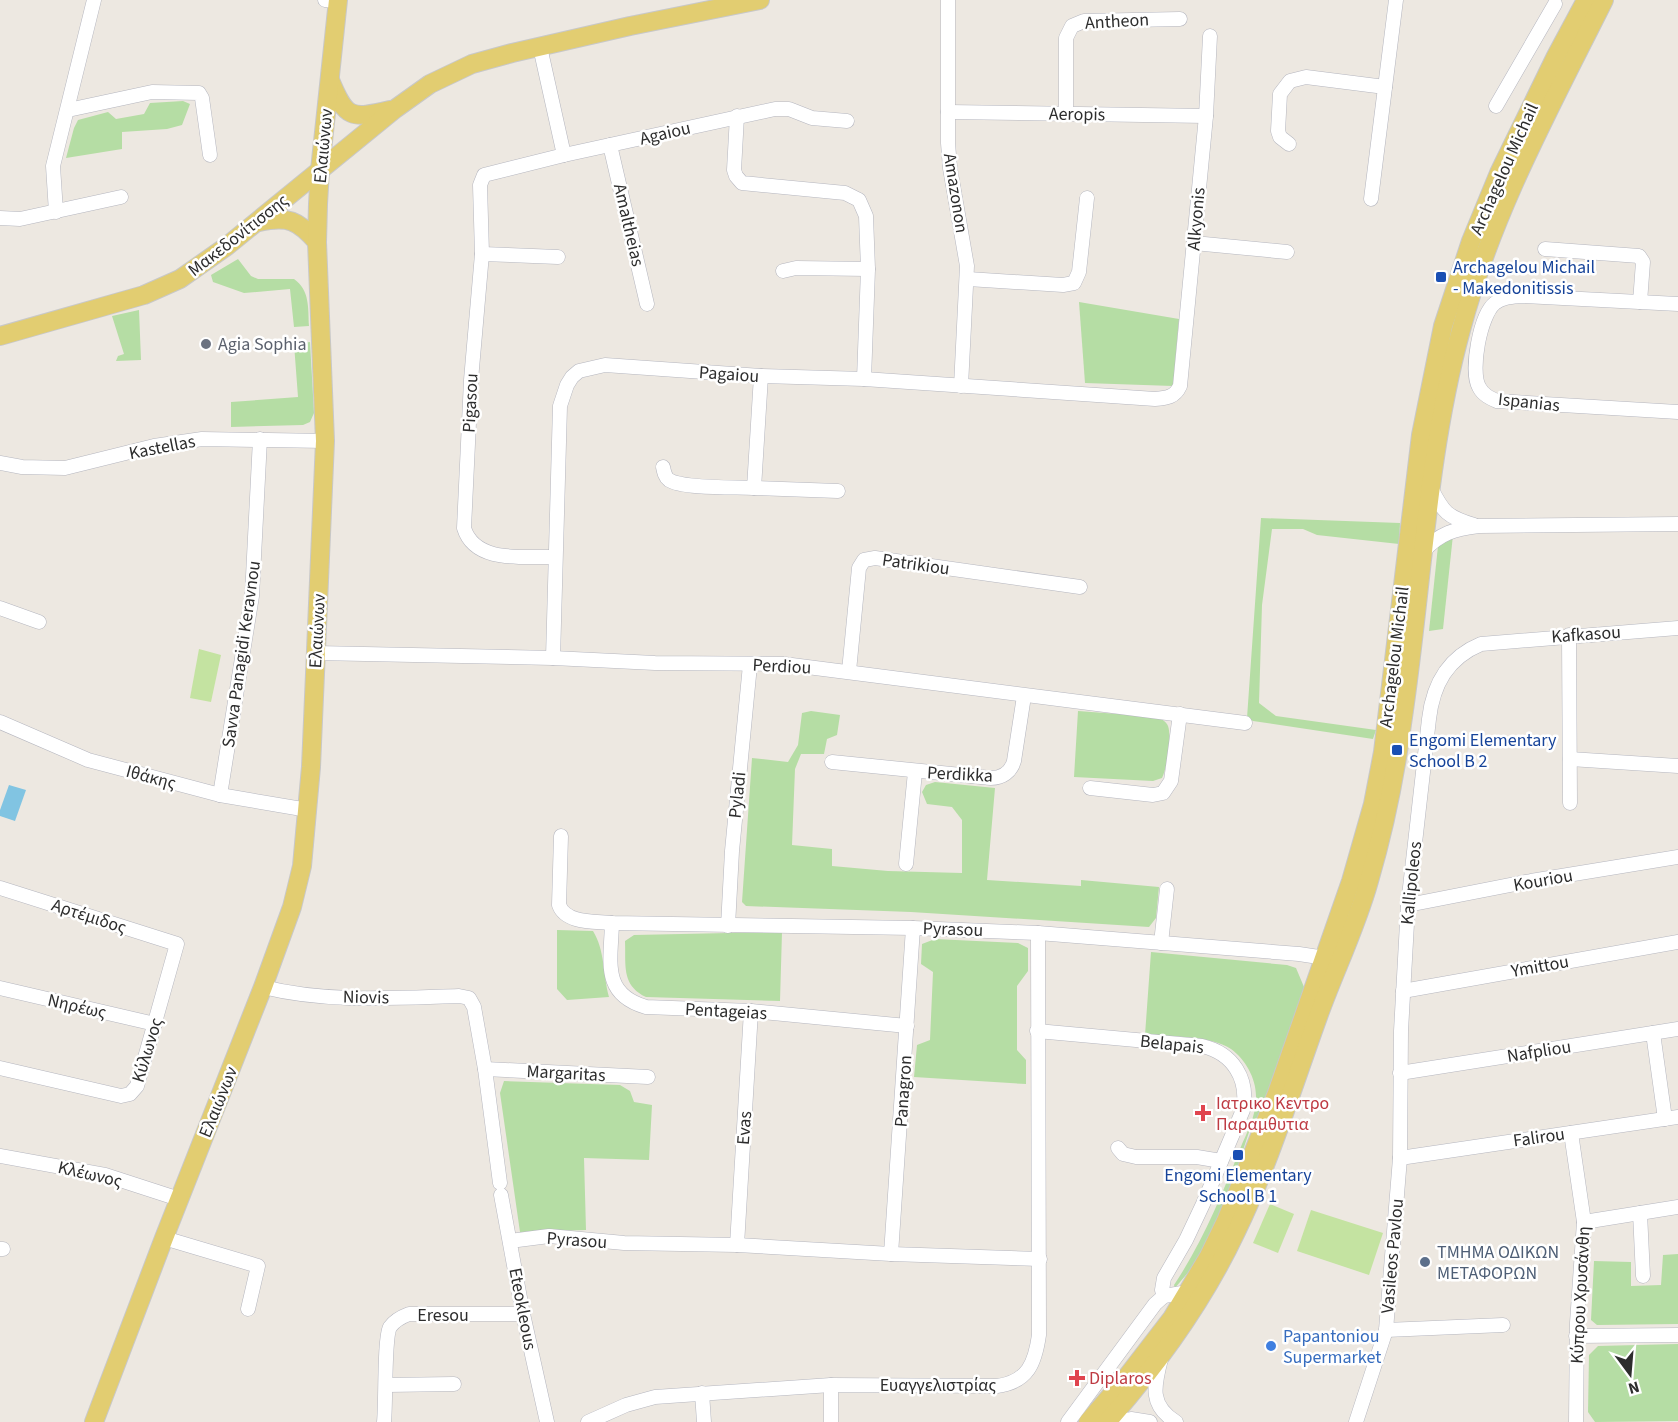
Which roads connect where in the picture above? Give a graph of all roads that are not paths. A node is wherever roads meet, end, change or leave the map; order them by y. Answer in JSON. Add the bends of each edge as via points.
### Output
{"nodes":[{"id":1,"x":94,"y":0,"type":"edge"},
{"id":2,"x":333,"y":0,"type":"edge"},
{"id":3,"x":760,"y":0,"type":"edge"},
{"id":4,"x":948,"y":0,"type":"edge"},
{"id":5,"x":1396,"y":0,"type":"edge"},
{"id":6,"x":1586,"y":0,"type":"edge"},
{"id":7,"x":1604,"y":0,"type":"edge"},
{"id":8,"x":1555,"y":4,"type":"dead end"},
{"id":9,"x":1180,"y":19,"type":"dead end"},
{"id":10,"x":1210,"y":36,"type":"dead end"},
{"id":11,"x":540,"y":47,"type":"junction"},
{"id":12,"x":329,"y":77,"type":"junction"},
{"id":13,"x":1385,"y":87,"type":"junction"},
{"id":14,"x":1496,"y":106,"type":"dead end"},
{"id":15,"x":395,"y":109,"type":"junction"},
{"id":16,"x":68,"y":110,"type":"junction"},
{"id":17,"x":948,"y":112,"type":"junction"},
{"id":18,"x":1066,"y":114,"type":"junction"},
{"id":19,"x":737,"y":116,"type":"junction"},
{"id":20,"x":1206,"y":116,"type":"junction"},
{"id":21,"x":847,"y":121,"type":"dead end"},
{"id":22,"x":1289,"y":144,"type":"dead end"},
{"id":23,"x":610,"y":145,"type":"junction"},
{"id":24,"x":210,"y":155,"type":"dead end"},
{"id":25,"x":564,"y":155,"type":"junction"},
{"id":26,"x":320,"y":170,"type":"junction"},
{"id":27,"x":484,"y":176,"type":"joint"},
{"id":28,"x":121,"y":197,"type":"dead end"},
{"id":29,"x":1087,"y":198,"type":"dead end"},
{"id":30,"x":1371,"y":200,"type":"dead end"},
{"id":31,"x":56,"y":212,"type":"junction"},
{"id":32,"x":0,"y":218,"type":"edge"},
{"id":33,"x":256,"y":222,"type":"junction"},
{"id":34,"x":317,"y":242,"type":"junction"},
{"id":35,"x":1194,"y":243,"type":"junction"},
{"id":36,"x":1545,"y":249,"type":"dead end"},
{"id":37,"x":1287,"y":252,"type":"dead end"},
{"id":38,"x":482,"y":254,"type":"junction"},
{"id":39,"x":558,"y":256,"type":"dead end"},
{"id":40,"x":868,"y":269,"type":"junction"},
{"id":41,"x":783,"y":271,"type":"dead end"},
{"id":42,"x":968,"y":279,"type":"junction"},
{"id":43,"x":1640,"y":302,"type":"junction"},
{"id":44,"x":647,"y":304,"type":"dead end"},
{"id":45,"x":1678,"y":304,"type":"edge"},
{"id":46,"x":0,"y":336,"type":"edge"},
{"id":47,"x":761,"y":376,"type":"junction"},
{"id":48,"x":864,"y":379,"type":"junction"},
{"id":49,"x":961,"y":386,"type":"junction"},
{"id":50,"x":1171,"y":397,"type":"joint"},
{"id":51,"x":1678,"y":412,"type":"edge"},
{"id":52,"x":260,"y":439,"type":"junction"},
{"id":53,"x":325,"y":441,"type":"junction"},
{"id":54,"x":0,"y":463,"type":"edge"},
{"id":55,"x":663,"y":467,"type":"dead end"},
{"id":56,"x":754,"y":488,"type":"junction"},
{"id":57,"x":1431,"y":488,"type":"junction"},
{"id":58,"x":838,"y":491,"type":"dead end"},
{"id":59,"x":1678,"y":524,"type":"edge"},
{"id":60,"x":1479,"y":526,"type":"junction"},
{"id":61,"x":1423,"y":552,"type":"junction"},
{"id":62,"x":555,"y":557,"type":"junction"},
{"id":63,"x":1080,"y":586,"type":"dead end"},
{"id":64,"x":0,"y":608,"type":"edge"},
{"id":65,"x":39,"y":622,"type":"dead end"},
{"id":66,"x":1678,"y":628,"type":"edge"},
{"id":67,"x":1569,"y":635,"type":"junction"},
{"id":68,"x":1494,"y":641,"type":"joint"},
{"id":69,"x":316,"y":653,"type":"junction"},
{"id":70,"x":554,"y":658,"type":"junction"},
{"id":71,"x":750,"y":664,"type":"junction"},
{"id":72,"x":849,"y":671,"type":"junction"},
{"id":73,"x":1024,"y":696,"type":"junction"},
{"id":74,"x":1180,"y":714,"type":"junction"},
{"id":75,"x":0,"y":722,"type":"edge"},
{"id":76,"x":1245,"y":723,"type":"dead end"},
{"id":77,"x":1570,"y":759,"type":"junction"},
{"id":78,"x":832,"y":762,"type":"dead end"},
{"id":79,"x":1678,"y":766,"type":"edge"},
{"id":80,"x":915,"y":772,"type":"junction"},
{"id":81,"x":1090,"y":788,"type":"dead end"},
{"id":82,"x":220,"y":795,"type":"junction"},
{"id":83,"x":1570,"y":803,"type":"dead end"},
{"id":84,"x":308,"y":810,"type":"junction"},
{"id":85,"x":561,"y":836,"type":"dead end"},
{"id":86,"x":1678,"y":857,"type":"edge"},
{"id":87,"x":906,"y":864,"type":"dead end"},
{"id":88,"x":0,"y":888,"type":"edge"},
{"id":89,"x":1167,"y":889,"type":"dead end"},
{"id":90,"x":1408,"y":904,"type":"junction"},
{"id":91,"x":612,"y":923,"type":"junction"},
{"id":92,"x":728,"y":926,"type":"junction"},
{"id":93,"x":913,"y":928,"type":"junction"},
{"id":94,"x":1038,"y":933,"type":"junction"},
{"id":95,"x":1678,"y":942,"type":"edge"},
{"id":96,"x":1161,"y":943,"type":"junction"},
{"id":97,"x":177,"y":944,"type":"joint"},
{"id":98,"x":1332,"y":959,"type":"junction"},
{"id":99,"x":263,"y":987,"type":"junction"},
{"id":100,"x":0,"y":988,"type":"edge"},
{"id":101,"x":1402,"y":991,"type":"junction"},
{"id":102,"x":469,"y":998,"type":"joint"},
{"id":103,"x":751,"y":1011,"type":"junction"},
{"id":104,"x":155,"y":1024,"type":"junction"},
{"id":105,"x":907,"y":1026,"type":"junction"},
{"id":106,"x":1678,"y":1029,"type":"edge"},
{"id":107,"x":1037,"y":1031,"type":"junction"},
{"id":108,"x":1653,"y":1033,"type":"junction"},
{"id":109,"x":0,"y":1068,"type":"edge"},
{"id":110,"x":485,"y":1069,"type":"junction"},
{"id":111,"x":1401,"y":1073,"type":"junction"},
{"id":112,"x":648,"y":1077,"type":"dead end"},
{"id":113,"x":1672,"y":1118,"type":"edge"},
{"id":114,"x":1571,"y":1133,"type":"junction"},
{"id":115,"x":1118,"y":1148,"type":"dead end"},
{"id":116,"x":0,"y":1156,"type":"edge"},
{"id":117,"x":1400,"y":1158,"type":"junction"},
{"id":118,"x":1221,"y":1161,"type":"junction"},
{"id":119,"x":179,"y":1199,"type":"junction"},
{"id":120,"x":1678,"y":1208,"type":"edge"},
{"id":121,"x":1640,"y":1213,"type":"junction"},
{"id":122,"x":1584,"y":1222,"type":"junction"},
{"id":123,"x":164,"y":1238,"type":"junction"},
{"id":124,"x":510,"y":1241,"type":"junction"},
{"id":125,"x":737,"y":1245,"type":"junction"},
{"id":126,"x":891,"y":1254,"type":"junction"},
{"id":127,"x":1040,"y":1258,"type":"junction"},
{"id":128,"x":1643,"y":1276,"type":"dead end"},
{"id":129,"x":1188,"y":1292,"type":"junction"},
{"id":130,"x":1164,"y":1296,"type":"junction"},
{"id":131,"x":248,"y":1309,"type":"dead end"},
{"id":132,"x":523,"y":1314,"type":"junction"},
{"id":133,"x":1503,"y":1325,"type":"dead end"},
{"id":134,"x":1386,"y":1330,"type":"junction"},
{"id":135,"x":1678,"y":1335,"type":"edge"},
{"id":136,"x":1576,"y":1336,"type":"junction"},
{"id":137,"x":1162,"y":1354,"type":"junction"},
{"id":138,"x":454,"y":1384,"type":"dead end"},
{"id":139,"x":387,"y":1385,"type":"junction"},
{"id":140,"x":831,"y":1385,"type":"junction"},
{"id":141,"x":702,"y":1393,"type":"junction"},
{"id":142,"x":94,"y":1422,"type":"edge"},
{"id":143,"x":384,"y":1422,"type":"edge"},
{"id":144,"x":547,"y":1422,"type":"edge"},
{"id":145,"x":588,"y":1422,"type":"edge"},
{"id":146,"x":704,"y":1422,"type":"edge"},
{"id":147,"x":831,"y":1422,"type":"edge"},
{"id":148,"x":1068,"y":1422,"type":"edge"},
{"id":149,"x":1088,"y":1422,"type":"edge"},
{"id":150,"x":1107,"y":1422,"type":"edge"},
{"id":151,"x":1116,"y":1422,"type":"edge"},
{"id":152,"x":1150,"y":1422,"type":"edge"},
{"id":153,"x":1176,"y":1422,"type":"edge"},
{"id":154,"x":1356,"y":1422,"type":"edge"},
{"id":155,"x":1576,"y":1422,"type":"edge"}],
"edges":[{"from":1,"to":16,"type":"street"},
{"from":2,"to":12,"type":"main road","name":"Ελαιώνων"},
{"from":3,"to":11,"type":"main road","name":"Μακεδονίτισσης"},
{"from":4,"to":17,"type":"street","name":"Amazonon"},
{"from":5,"to":13,"type":"street"},
{"from":6,"to":98,"type":"main road","name":"Archagelou Michail","via":[[1499,173],[1443,326],[1421,435],[1383,752]]},
{"from":7,"to":57,"type":"main road","name":"Archagelou Michail","via":[[1515,180],[1489,242],[1449,375]]},
{"from":8,"to":14,"type":"street"},
{"from":9,"to":18,"type":"street","name":"Antheon","via":[[1084,21],[1072,26],[1066,38]]},
{"from":10,"to":20,"type":"street","name":"Alkyonis"},
{"from":11,"to":15,"type":"main road","name":"Μακεδονίτισσης","via":[[472,64],[430,84]]},
{"from":11,"to":25,"type":"street"},
{"from":12,"to":15,"type":"main road","via":[[340,102],[352,114]]},
{"from":12,"to":26,"type":"main road","name":"Ελαιώνων"},
{"from":13,"to":22,"type":"street","via":[[1306,77],[1290,81],[1280,94],[1278,131]]},
{"from":13,"to":30,"type":"street"},
{"from":15,"to":26,"type":"main road","name":"Μακεδονίτισσης"},
{"from":16,"to":24,"type":"street","via":[[152,92],[199,93]]},
{"from":16,"to":31,"type":"street","via":[[53,166]]},
{"from":17,"to":18,"type":"street","name":"Aeropis"},
{"from":17,"to":42,"type":"street","name":"Amazonon","via":[[950,168]]},
{"from":18,"to":20,"type":"street","name":"Aeropis"},
{"from":19,"to":21,"type":"street","name":"Agaiou","via":[[782,108],[813,118]]},
{"from":19,"to":23,"type":"street","name":"Agaiou"},
{"from":19,"to":40,"type":"street","via":[[734,170],[740,181],[853,196],[864,207],[866,216]]},
{"from":20,"to":35,"type":"street","name":"Alkyonis"},
{"from":23,"to":25,"type":"street","name":"Agaiou"},
{"from":23,"to":44,"type":"street","name":"Amaltheias"},
{"from":25,"to":27,"type":"street","name":"Agaiou"},
{"from":26,"to":33,"type":"main road","name":"Μακεδονίτισσης"},
{"from":26,"to":34,"type":"main road","name":"Ελαιώνων"},
{"from":27,"to":38,"type":"street","name":"Pigasou","via":[[480,185]]},
{"from":28,"to":31,"type":"street"},
{"from":29,"to":42,"type":"street","via":[[1079,272],[1074,283]]},
{"from":31,"to":32,"type":"street","via":[[20,219]]},
{"from":33,"to":34,"type":"main road","via":[[285,218],[302,226]]},
{"from":33,"to":46,"type":"main road","name":"Μακεδονίτισσης","via":[[205,263],[165,287]]},
{"from":34,"to":53,"type":"main road","name":"Ελαιώνων"},
{"from":35,"to":37,"type":"street"},
{"from":35,"to":50,"type":"street","name":"Alkyonis","via":[[1180,386]]},
{"from":36,"to":43,"type":"street","via":[[1639,256],[1643,262]]},
{"from":38,"to":39,"type":"street"},
{"from":38,"to":62,"type":"street","name":"Pigasou","via":[[464,528],[475,547],[491,554]]},
{"from":40,"to":41,"type":"street"},
{"from":40,"to":48,"type":"street"},
{"from":42,"to":49,"type":"street","name":"Amazonon"},
{"from":43,"to":45,"type":"street","name":"Ispanias"},
{"from":43,"to":51,"type":"street","name":"Ispanias","via":[[1504,298],[1484,320],[1476,379],[1485,395],[1497,401]]},
{"from":47,"to":48,"type":"street","name":"Pagaiou"},
{"from":47,"to":56,"type":"street"},
{"from":47,"to":62,"type":"street","name":"Pagaiou","via":[[605,365],[579,371],[572,377],[560,406]]},
{"from":48,"to":49,"type":"street","name":"Pagaiou"},
{"from":49,"to":50,"type":"street","name":"Pagaiou"},
{"from":52,"to":53,"type":"street","name":"Kastellas"},
{"from":52,"to":54,"type":"street","name":"Kastellas","via":[[202,439],[154,446],[65,468]]},
{"from":52,"to":82,"type":"street","name":"Savva Panagidi Keravnou","via":[[252,596]]},
{"from":53,"to":69,"type":"main road","name":"Ελαιώνων"},
{"from":55,"to":56,"type":"street","via":[[669,480],[687,485]]},
{"from":56,"to":58,"type":"street"},
{"from":57,"to":60,"type":"street","via":[[1447,514]]},
{"from":57,"to":61,"type":"main road","name":"Archagelou Michail"},
{"from":59,"to":60,"type":"street"},
{"from":60,"to":61,"type":"street","via":[[1443,534]]},
{"from":61,"to":98,"type":"main road","name":"Archagelou Michail","via":[[1403,723],[1388,805],[1368,884]]},
{"from":62,"to":70,"type":"street","name":"Pagaiou"},
{"from":63,"to":72,"type":"street","name":"Patrikiou","via":[[875,558],[864,560],[859,568]]},
{"from":64,"to":65,"type":"street"},
{"from":66,"to":67,"type":"street","name":"Kafkasou"},
{"from":67,"to":68,"type":"street","name":"Kafkasou"},
{"from":67,"to":77,"type":"street"},
{"from":68,"to":90,"type":"street","name":"Kallipoleos","via":[[1473,647],[1456,658],[1431,700]]},
{"from":69,"to":70,"type":"street","name":"Perdiou"},
{"from":69,"to":84,"type":"main road","name":"Ελαιώνων"},
{"from":70,"to":71,"type":"street","name":"Perdiou"},
{"from":71,"to":72,"type":"street","name":"Perdiou"},
{"from":71,"to":92,"type":"street","name":"Pyladi"},
{"from":72,"to":73,"type":"street","name":"Perdiou"},
{"from":73,"to":74,"type":"street","name":"Perdiou"},
{"from":73,"to":80,"type":"street","name":"Perdikka","via":[[1014,761],[1005,774],[991,778]]},
{"from":74,"to":76,"type":"street","name":"Perdiou"},
{"from":74,"to":81,"type":"street","via":[[1167,790],[1153,795]]},
{"from":75,"to":82,"type":"street","name":"Ιθάκης","via":[[88,760]]},
{"from":77,"to":79,"type":"street"},
{"from":77,"to":83,"type":"street"},
{"from":78,"to":80,"type":"street","name":"Perdikka"},
{"from":80,"to":87,"type":"street"},
{"from":82,"to":84,"type":"street","name":"Ιθάκης"},
{"from":84,"to":99,"type":"main road","name":"Ελαιώνων","via":[[296,891]]},
{"from":85,"to":91,"type":"street","name":"Pyrasou","via":[[559,905],[564,915]]},
{"from":86,"to":90,"type":"street","name":"Kouriou"},
{"from":88,"to":97,"type":"street","name":"Αρτέμιδος"},
{"from":89,"to":96,"type":"street"},
{"from":90,"to":101,"type":"street","name":"Kallipoleos"},
{"from":91,"to":92,"type":"street","name":"Pyrasou"},
{"from":91,"to":103,"type":"street","name":"Pentageias","via":[[610,970],[613,983],[630,1002],[646,1007]]},
{"from":92,"to":93,"type":"street","name":"Pyrasou"},
{"from":93,"to":94,"type":"street","name":"Pyrasou"},
{"from":93,"to":105,"type":"street","name":"Panagron"},
{"from":94,"to":96,"type":"street","name":"Pyrasou"},
{"from":94,"to":107,"type":"street","name":"Ευαγγελιστρίας"},
{"from":95,"to":101,"type":"street","name":"Ymittou"},
{"from":96,"to":98,"type":"street","name":"Pyrasou"},
{"from":97,"to":104,"type":"street","name":"Κύλωνος"},
{"from":98,"to":129,"type":"main road","name":"Archagelou Michail","via":[[1226,1221]]},
{"from":98,"to":137,"type":"main road","name":"Archagelou Michail","via":[[1261,1174],[1237,1230],[1207,1287]]},
{"from":99,"to":102,"type":"street","name":"Niovis","via":[[302,995]]},
{"from":99,"to":119,"type":"main road","name":"Ελαιώνων"},
{"from":100,"to":104,"type":"street","name":"Νηρέως"},
{"from":101,"to":111,"type":"street","name":"Kallipoleos"},
{"from":102,"to":110,"type":"street","name":"Eteokleous"},
{"from":103,"to":105,"type":"street","name":"Pentageias"},
{"from":103,"to":125,"type":"street","name":"Evas"},
{"from":104,"to":109,"type":"street","name":"Κύλωνος","via":[[137,1086],[125,1095]]},
{"from":105,"to":126,"type":"street","name":"Panagron"},
{"from":106,"to":108,"type":"street","name":"Nafpliou"},
{"from":107,"to":118,"type":"street","name":"Belapais","via":[[1202,1046],[1223,1053],[1240,1074],[1245,1099]]},
{"from":107,"to":127,"type":"street","name":"Ευαγγελιστρίας"},
{"from":108,"to":111,"type":"street","name":"Nafpliou"},
{"from":108,"to":113,"type":"street"},
{"from":110,"to":112,"type":"street","name":"Margaritas"},
{"from":110,"to":124,"type":"street","name":"Eteokleous"},
{"from":111,"to":117,"type":"street","name":"Kallipoleos"},
{"from":113,"to":114,"type":"street","name":"Falirou"},
{"from":114,"to":117,"type":"street","name":"Falirou"},
{"from":114,"to":122,"type":"street","name":"Κύπρου Χρυσάνθη"},
{"from":115,"to":118,"type":"street","via":[[1123,1154],[1136,1157]]},
{"from":116,"to":119,"type":"street","name":"Κλέωνος","via":[[105,1175]]},
{"from":117,"to":134,"type":"street","name":"Vasileos Pavlou"},
{"from":118,"to":130,"type":"street","name":"Belapais","via":[[1163,1281]]},
{"from":119,"to":123,"type":"main road","name":"Ελαιώνων"},
{"from":120,"to":121,"type":"street"},
{"from":121,"to":122,"type":"street"},
{"from":121,"to":128,"type":"street"},
{"from":122,"to":136,"type":"street","name":"Κύπρου Χρυσάνθη"},
{"from":123,"to":131,"type":"street","via":[[258,1266]]},
{"from":123,"to":142,"type":"main road","name":"Ελαιώνων"},
{"from":124,"to":125,"type":"street","name":"Pyrasou","via":[[549,1236],[624,1243]]},
{"from":124,"to":132,"type":"street","name":"Eteokleous"},
{"from":125,"to":126,"type":"street","name":"Pyrasou"},
{"from":126,"to":127,"type":"street","name":"Pyrasou"},
{"from":127,"to":140,"type":"street","name":"Ευαγγελιστρίας","via":[[1037,1351],[1019,1379],[997,1386]]},
{"from":129,"to":130,"type":"street"},
{"from":129,"to":149,"type":"main road","name":"Archagelou Michail","via":[[1172,1318]]},
{"from":130,"to":148,"type":"street"},
{"from":132,"to":139,"type":"street","name":"Eresou","via":[[402,1316],[388,1333]]},
{"from":132,"to":144,"type":"street","name":"Eteokleous"},
{"from":133,"to":134,"type":"street"},
{"from":134,"to":154,"type":"street","name":"Vasileos Pavlou"},
{"from":135,"to":136,"type":"street"},
{"from":136,"to":155,"type":"street","name":"Κύπρου Χρυσάνθη"},
{"from":137,"to":150,"type":"main road","name":"Archagelou Michail"},
{"from":137,"to":153,"type":"street","via":[[1154,1384],[1156,1396],[1164,1413]]},
{"from":138,"to":139,"type":"street"},
{"from":139,"to":143,"type":"street","name":"Eresou"},
{"from":140,"to":141,"type":"street","name":"Ευαγγελιστρίας"},
{"from":140,"to":147,"type":"street"},
{"from":141,"to":145,"type":"street","name":"Ευαγγελιστρίας","via":[[655,1397]]},
{"from":141,"to":146,"type":"street"},
{"from":151,"to":152,"type":"street"}]}
